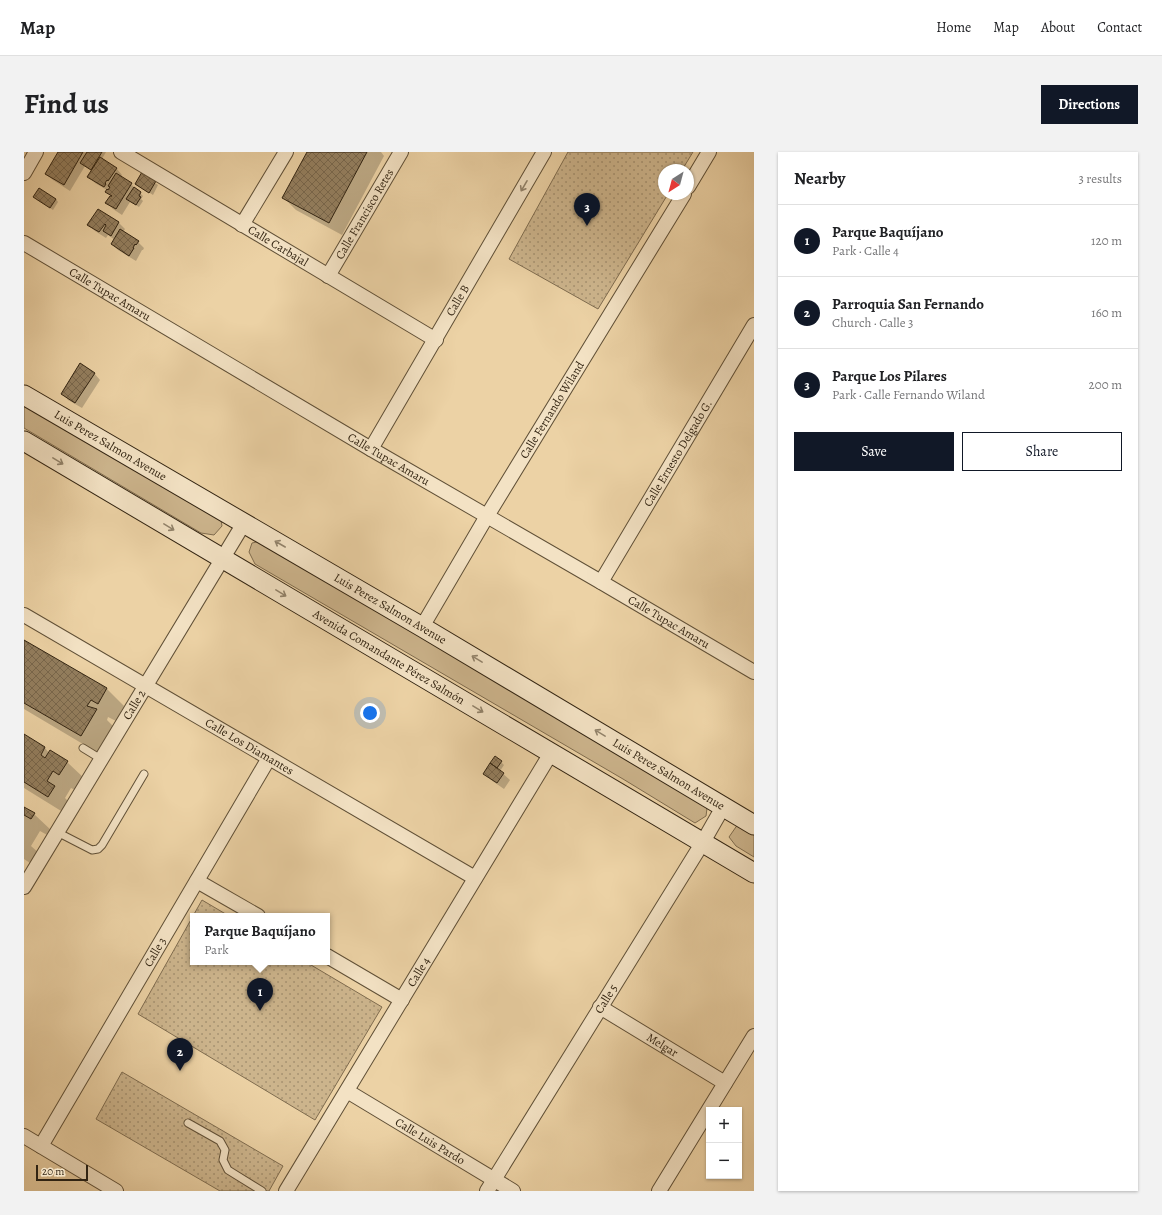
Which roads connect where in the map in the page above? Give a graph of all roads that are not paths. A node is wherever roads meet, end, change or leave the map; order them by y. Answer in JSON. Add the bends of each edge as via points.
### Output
{"nodes":[{"id":1,"x":36,"y":152,"type":"edge"},
{"id":2,"x":121,"y":152,"type":"edge"},
{"id":3,"x":286,"y":152,"type":"edge"},
{"id":4,"x":401,"y":152,"type":"edge"},
{"id":5,"x":544,"y":152,"type":"edge"},
{"id":6,"x":709,"y":152,"type":"edge"},
{"id":7,"x":24,"y":173,"type":"edge"},
{"id":8,"x":694,"y":177,"type":"edge"},
{"id":9,"x":680,"y":200,"type":"edge"},
{"id":10,"x":242,"y":225,"type":"junction"},
{"id":11,"x":24,"y":244,"type":"edge"},
{"id":12,"x":328,"y":276,"type":"junction"},
{"id":13,"x":754,"y":325,"type":"edge"},
{"id":14,"x":436,"y":340,"type":"junction"},
{"id":15,"x":24,"y":395,"type":"edge"},
{"id":16,"x":24,"y":441,"type":"edge"},
{"id":17,"x":371,"y":449,"type":"junction"},
{"id":18,"x":488,"y":516,"type":"junction"},
{"id":19,"x":244,"y":523,"type":"junction"},
{"id":20,"x":222,"y":559,"type":"junction"},
{"id":21,"x":601,"y":582,"type":"junction"},
{"id":22,"x":24,"y":615,"type":"edge"},
{"id":23,"x":422,"y":627,"type":"junction"},
{"id":24,"x":754,"y":672,"type":"edge"},
{"id":25,"x":146,"y":686,"type":"junction"},
{"id":26,"x":83,"y":748,"type":"dead end"},
{"id":27,"x":551,"y":752,"type":"junction"},
{"id":28,"x":269,"y":758,"type":"junction"},
{"id":29,"x":101,"y":759,"type":"junction"},
{"id":30,"x":144,"y":774,"type":"dead end"},
{"id":31,"x":723,"y":807,"type":"junction"},
{"id":32,"x":754,"y":825,"type":"edge"},
{"id":33,"x":57,"y":832,"type":"junction"},
{"id":34,"x":703,"y":842,"type":"junction"},
{"id":35,"x":754,"y":873,"type":"edge"},
{"id":36,"x":475,"y":878,"type":"junction"},
{"id":37,"x":197,"y":881,"type":"junction"},
{"id":38,"x":24,"y":887,"type":"edge"},
{"id":39,"x":253,"y":913,"type":"edge"},
{"id":40,"x":330,"y":958,"type":"edge"},
{"id":41,"x":402,"y":1000,"type":"junction"},
{"id":42,"x":600,"y":1007,"type":"junction"},
{"id":43,"x":754,"y":1036,"type":"edge"},
{"id":44,"x":725,"y":1082,"type":"junction"},
{"id":45,"x":346,"y":1091,"type":"junction"},
{"id":46,"x":188,"y":1123,"type":"dead end"},
{"id":47,"x":24,"y":1136,"type":"edge"},
{"id":48,"x":41,"y":1146,"type":"junction"},
{"id":49,"x":490,"y":1185,"type":"edge"},
{"id":50,"x":116,"y":1191,"type":"edge"},
{"id":51,"x":262,"y":1191,"type":"edge"},
{"id":52,"x":286,"y":1191,"type":"edge"},
{"id":53,"x":513,"y":1191,"type":"edge"},
{"id":54,"x":659,"y":1191,"type":"edge"}],
"edges":[{"from":1,"to":7,"type":"street"},
{"from":2,"to":10,"type":"street","name":"Calle Carbajal"},
{"from":3,"to":10,"type":"street"},
{"from":4,"to":12,"type":"street","name":"Calle Francisco Retes"},
{"from":5,"to":14,"type":"street","name":"Calle B","one_way":true},
{"from":6,"to":8,"type":"street"},
{"from":9,"to":18,"type":"street","name":"Calle Fernando Wiland"},
{"from":10,"to":12,"type":"street","name":"Calle Carbajal"},
{"from":11,"to":17,"type":"street","name":"Calle Tupac Amaru"},
{"from":12,"to":14,"type":"street","name":"Calle Carbajal"},
{"from":13,"to":21,"type":"street","name":"Calle Ernesto Delgado G."},
{"from":14,"to":17,"type":"street","name":"Calle B"},
{"from":15,"to":19,"type":"main road","name":"Luis Perez Salmon Avenue"},
{"from":16,"to":20,"type":"main road","name":"Avenida Comandante Pérez Salmón","one_way":true},
{"from":17,"to":18,"type":"street","name":"Calle Tupac Amaru"},
{"from":18,"to":21,"type":"street","name":"Calle Tupac Amaru"},
{"from":18,"to":23,"type":"street","name":"Calle Fernando Wiland"},
{"from":19,"to":20,"type":"street","name":"Calle 2"},
{"from":23,"to":19,"type":"main road","name":"Luis Perez Salmon Avenue","one_way":true},
{"from":20,"to":25,"type":"street","name":"Calle 2"},
{"from":20,"to":27,"type":"main road","name":"Avenida Comandante Pérez Salmón","one_way":true},
{"from":21,"to":24,"type":"street","name":"Calle Tupac Amaru"},
{"from":22,"to":25,"type":"street","name":"Calle Los Diamantes"},
{"from":31,"to":23,"type":"main road","name":"Luis Perez Salmon Avenue","one_way":true},
{"from":25,"to":28,"type":"street","name":"Calle Los Diamantes"},
{"from":25,"to":29,"type":"street","name":"Calle 2"},
{"from":26,"to":29,"type":"lane"},
{"from":27,"to":34,"type":"main road","name":"Avenida Comandante Pérez Salmón"},
{"from":27,"to":36,"type":"street","name":"Calle 4"},
{"from":28,"to":36,"type":"street","name":"Calle Los Diamantes"},
{"from":28,"to":37,"type":"street","name":"Calle 3"},
{"from":29,"to":33,"type":"street","name":"Calle 2"},
{"from":30,"to":33,"type":"lane","via":[[98,849],[92,850]]},
{"from":31,"to":32,"type":"main road","name":"Luis Perez Salmon Avenue"},
{"from":31,"to":34,"type":"street","name":"Calle 5"},
{"from":33,"to":38,"type":"street","name":"Calle 2"},
{"from":34,"to":35,"type":"main road","name":"Avenida Comandante Pérez Salmón"},
{"from":34,"to":42,"type":"street","name":"Calle 5"},
{"from":36,"to":41,"type":"street","name":"Calle 4"},
{"from":37,"to":39,"type":"street"},
{"from":37,"to":48,"type":"street","name":"Calle 3"},
{"from":40,"to":41,"type":"street"},
{"from":41,"to":45,"type":"street","name":"Calle 4"},
{"from":42,"to":44,"type":"street","name":"Melgar"},
{"from":42,"to":49,"type":"street","name":"Calle 5"},
{"from":43,"to":44,"type":"street"},
{"from":44,"to":54,"type":"street"},
{"from":45,"to":49,"type":"street","name":"Calle Luis Pardo"},
{"from":45,"to":52,"type":"street","name":"Calle 4"},
{"from":46,"to":51,"type":"lane","via":[[220,1141],[225,1150],[223,1160],[228,1170]]},
{"from":47,"to":48,"type":"street"},
{"from":48,"to":50,"type":"street"},
{"from":49,"to":53,"type":"street","name":"Calle Luis Pardo"}]}
